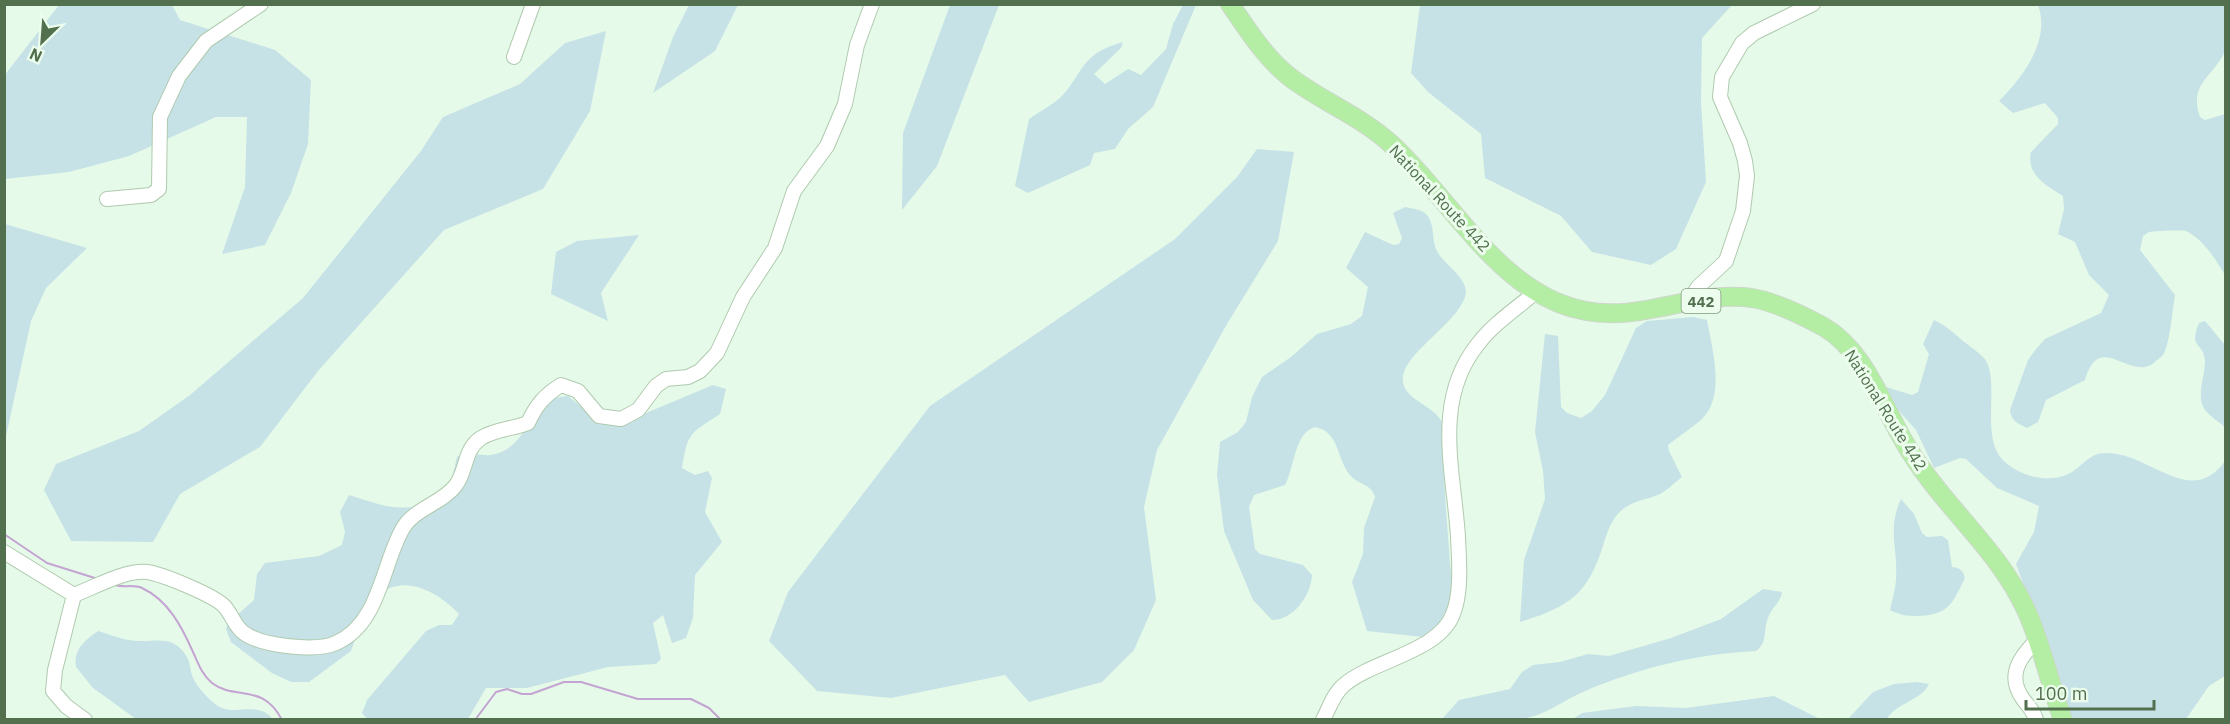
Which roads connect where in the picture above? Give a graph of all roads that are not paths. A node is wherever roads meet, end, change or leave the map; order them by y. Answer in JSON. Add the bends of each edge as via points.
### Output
{"nodes":[{"id":1,"x":261,"y":4,"type":"edge"},
{"id":2,"x":533,"y":4,"type":"edge"},
{"id":3,"x":872,"y":4,"type":"edge"},
{"id":4,"x":1230,"y":4,"type":"edge"},
{"id":5,"x":1813,"y":4,"type":"edge"},
{"id":6,"x":514,"y":57,"type":"dead end"},
{"id":7,"x":107,"y":199,"type":"dead end"},
{"id":8,"x":1536,"y":292,"type":"junction"},
{"id":9,"x":1688,"y":303,"type":"junction"},
{"id":10,"x":4,"y":552,"type":"edge"},
{"id":11,"x":74,"y":595,"type":"junction"},
{"id":12,"x":2037,"y":640,"type":"junction"},
{"id":13,"x":85,"y":720,"type":"edge"},
{"id":14,"x":1323,"y":720,"type":"edge"},
{"id":15,"x":2036,"y":720,"type":"edge"},
{"id":16,"x":2063,"y":720,"type":"edge"}],
"edges":[{"from":1,"to":7,"type":"street","via":[[206,41],[179,76],[160,117],[159,189],[151,195]]},
{"from":2,"to":6,"type":"street"},
{"from":3,"to":11,"type":"street","via":[[857,45],[845,104],[827,146],[794,191],[775,248],[743,297],[717,353],[688,377],[666,379],[638,410],[621,419],[599,416],[578,391],[561,385],[536,406],[528,423],[479,439],[467,454],[457,484],[404,527],[371,609],[337,643],[323,646],[256,640],[241,632],[224,605],[149,572],[134,573]]},
{"from":4,"to":8,"type":"highway","name":"National Route 442","number":"442","via":[[1274,63],[1388,141],[1494,256]]},
{"from":5,"to":9,"type":"street","via":[[1748,38],[1722,77],[1720,97],[1745,161],[1743,212],[1726,261],[1698,286]]},
{"from":8,"to":9,"type":"highway","name":"National Route 442","number":"442","via":[[1568,307],[1610,314]]},
{"from":8,"to":14,"type":"street","via":[[1479,342],[1455,384],[1449,410],[1458,545],[1453,615],[1423,645],[1359,673],[1342,686]]},
{"from":9,"to":12,"type":"highway","name":"National Route 442","number":"442","via":[[1730,297],[1761,300],[1839,338],[1862,365],[1911,454],[2002,568]]},
{"from":10,"to":11,"type":"street"},
{"from":11,"to":13,"type":"street","via":[[53,691]]},
{"from":12,"to":15,"type":"street","via":[[2022,655],[2014,675]]},
{"from":12,"to":16,"type":"highway","name":"National Route 442","number":"442"}]}
